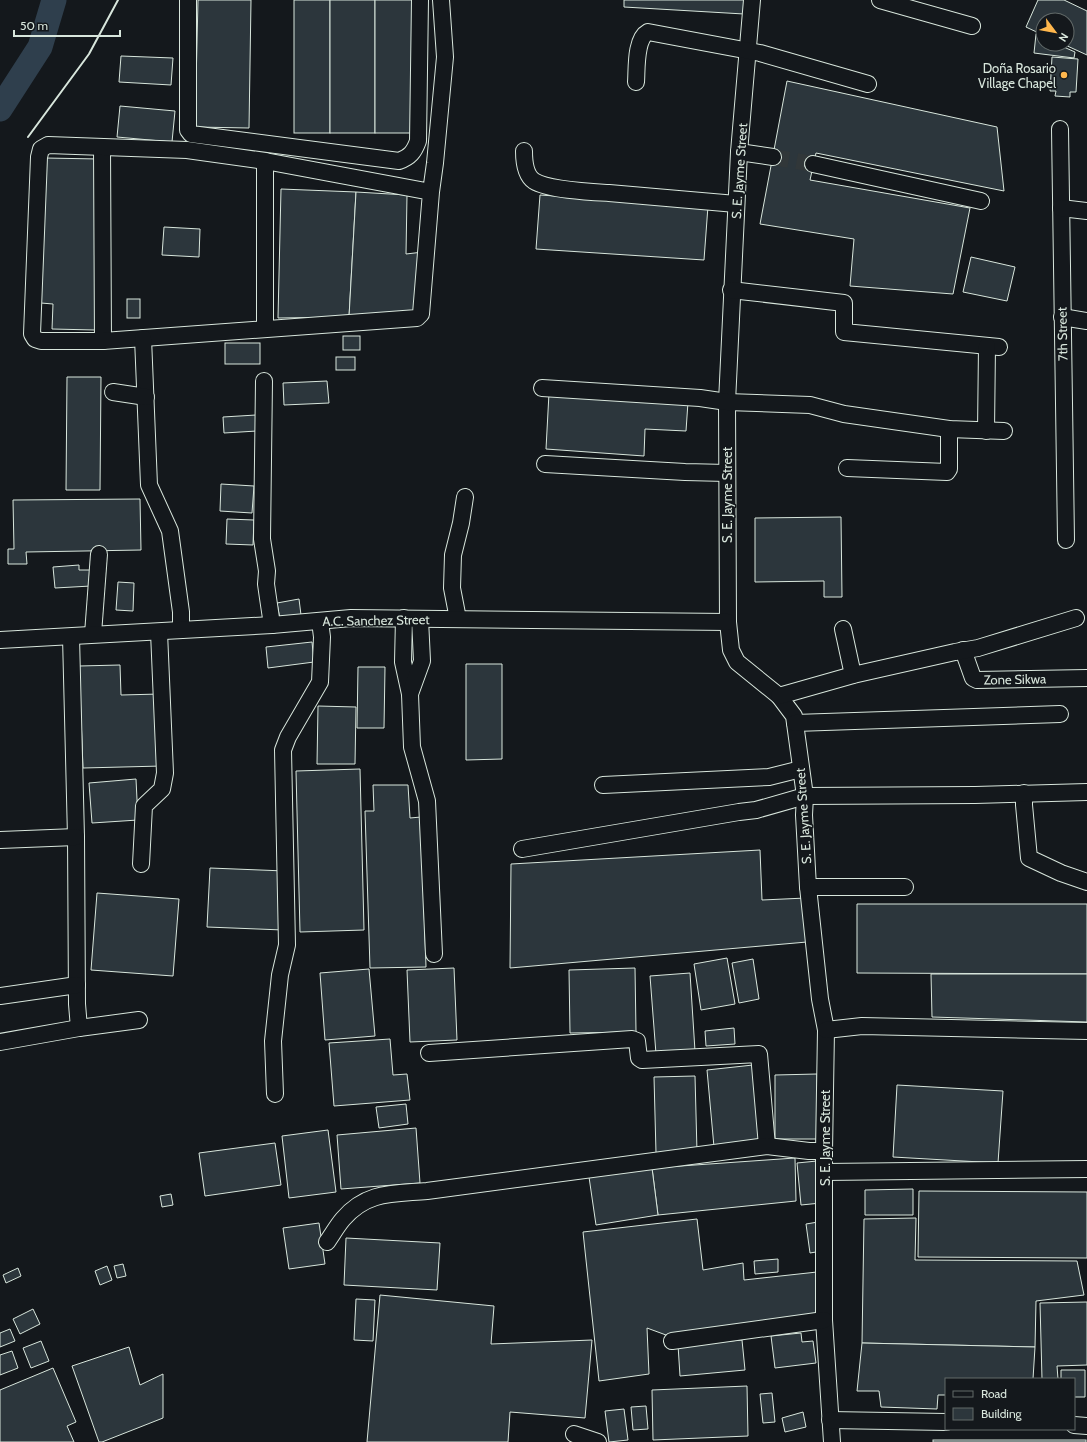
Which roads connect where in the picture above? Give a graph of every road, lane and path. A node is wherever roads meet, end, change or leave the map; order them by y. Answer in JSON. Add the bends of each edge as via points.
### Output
{"nodes":[{"id":1,"x":188,"y":0,"type":"edge"},
{"id":2,"x":420,"y":0,"type":"edge"},
{"id":3,"x":441,"y":0,"type":"edge"},
{"id":4,"x":752,"y":0,"type":"edge"},
{"id":5,"x":880,"y":0,"type":"edge"},
{"id":6,"x":972,"y":26,"type":"dead end"},
{"id":7,"x":748,"y":50,"type":"junction"},
{"id":8,"x":636,"y":82,"type":"dead end"},
{"id":9,"x":868,"y":84,"type":"dead end"},
{"id":10,"x":1060,"y":129,"type":"dead end"},
{"id":11,"x":102,"y":147,"type":"junction"},
{"id":12,"x":524,"y":151,"type":"dead end"},
{"id":13,"x":739,"y":152,"type":"junction"},
{"id":14,"x":773,"y":157,"type":"tunnel mouth"},
{"id":15,"x":265,"y":161,"type":"junction"},
{"id":16,"x":813,"y":164,"type":"tunnel mouth"},
{"id":17,"x":431,"y":192,"type":"junction"},
{"id":18,"x":981,"y":201,"type":"dead end"},
{"id":19,"x":736,"y":204,"type":"junction"},
{"id":20,"x":1061,"y":208,"type":"junction"},
{"id":21,"x":1087,"y":211,"type":"edge"},
{"id":22,"x":731,"y":290,"type":"junction"},
{"id":23,"x":1062,"y":318,"type":"junction"},
{"id":24,"x":1087,"y":321,"type":"edge"},
{"id":25,"x":265,"y":328,"type":"junction"},
{"id":26,"x":143,"y":338,"type":"junction"},
{"id":27,"x":102,"y":341,"type":"junction"},
{"id":28,"x":264,"y":381,"type":"dead end"},
{"id":29,"x":542,"y":388,"type":"dead end"},
{"id":30,"x":113,"y":392,"type":"dead end"},
{"id":31,"x":146,"y":397,"type":"junction"},
{"id":32,"x":727,"y":402,"type":"junction"},
{"id":33,"x":949,"y":429,"type":"junction"},
{"id":34,"x":986,"y":430,"type":"junction"},
{"id":35,"x":1004,"y":431,"type":"dead end"},
{"id":36,"x":545,"y":464,"type":"dead end"},
{"id":37,"x":847,"y":468,"type":"dead end"},
{"id":38,"x":727,"y":473,"type":"junction"},
{"id":39,"x":465,"y":497,"type":"dead end"},
{"id":40,"x":1066,"y":540,"type":"dead end"},
{"id":41,"x":99,"y":554,"type":"dead end"},
{"id":42,"x":404,"y":618,"type":"junction"},
{"id":43,"x":1076,"y":618,"type":"dead end"},
{"id":44,"x":420,"y":619,"type":"junction"},
{"id":45,"x":458,"y":619,"type":"junction"},
{"id":46,"x":320,"y":621,"type":"junction"},
{"id":47,"x":728,"y":622,"type":"junction"},
{"id":48,"x":272,"y":624,"type":"junction"},
{"id":49,"x":842,"y":629,"type":"dead end"},
{"id":50,"x":181,"y":630,"type":"junction"},
{"id":51,"x":159,"y":632,"type":"junction"},
{"id":52,"x":93,"y":634,"type":"junction"},
{"id":53,"x":71,"y":637,"type":"junction"},
{"id":54,"x":0,"y":640,"type":"edge"},
{"id":55,"x":963,"y":650,"type":"junction"},
{"id":56,"x":853,"y":675,"type":"junction"},
{"id":57,"x":1087,"y":678,"type":"edge"},
{"id":58,"x":410,"y":694,"type":"junction"},
{"id":59,"x":779,"y":696,"type":"junction"},
{"id":60,"x":1060,"y":714,"type":"dead end"},
{"id":61,"x":795,"y":723,"type":"junction"},
{"id":62,"x":801,"y":769,"type":"junction"},
{"id":63,"x":603,"y":785,"type":"dead end"},
{"id":64,"x":1087,"y":792,"type":"edge"},
{"id":65,"x":1024,"y":793,"type":"junction"},
{"id":66,"x":805,"y":796,"type":"junction"},
{"id":67,"x":76,"y":837,"type":"junction"},
{"id":68,"x":0,"y":840,"type":"edge"},
{"id":69,"x":522,"y":849,"type":"dead end"},
{"id":70,"x":141,"y":864,"type":"dead end"},
{"id":71,"x":1087,"y":882,"type":"edge"},
{"id":72,"x":808,"y":887,"type":"junction"},
{"id":73,"x":905,"y":887,"type":"dead end"},
{"id":74,"x":434,"y":954,"type":"dead end"},
{"id":75,"x":77,"y":985,"type":"junction"},
{"id":76,"x":0,"y":996,"type":"edge"},
{"id":77,"x":139,"y":1020,"type":"dead end"},
{"id":78,"x":78,"y":1028,"type":"junction"},
{"id":79,"x":826,"y":1030,"type":"junction"},
{"id":80,"x":1087,"y":1031,"type":"edge"},
{"id":81,"x":0,"y":1042,"type":"edge"},
{"id":82,"x":429,"y":1053,"type":"dead end"},
{"id":83,"x":275,"y":1094,"type":"dead end"},
{"id":84,"x":767,"y":1146,"type":"junction"},
{"id":85,"x":824,"y":1151,"type":"junction"},
{"id":86,"x":1087,"y":1169,"type":"edge"},
{"id":87,"x":825,"y":1172,"type":"junction"},
{"id":88,"x":327,"y":1242,"type":"dead end"},
{"id":89,"x":824,"y":1320,"type":"junction"},
{"id":90,"x":672,"y":1341,"type":"dead end"},
{"id":91,"x":830,"y":1420,"type":"junction"},
{"id":92,"x":945,"y":1422,"type":"edge"},
{"id":93,"x":1075,"y":1425,"type":"edge"},
{"id":94,"x":1087,"y":1426,"type":"edge"},
{"id":95,"x":574,"y":1434,"type":"dead end"},
{"id":96,"x":598,"y":1442,"type":"edge"},
{"id":97,"x":832,"y":1442,"type":"edge"}],
"edges":[{"from":1,"to":2,"type":"street","via":[[188,130],[191,134],[399,161],[408,158],[418,142]]},
{"from":3,"to":17,"type":"street","via":[[445,57]]},
{"from":4,"to":7,"type":"street","name":"S. E. Jayme Street"},
{"from":5,"to":6,"type":"street"},
{"from":7,"to":8,"type":"street","via":[[648,32],[639,43]]},
{"from":7,"to":9,"type":"street"},
{"from":7,"to":13,"type":"street","name":"S. E. Jayme Street"},
{"from":10,"to":20,"type":"street","name":"7th Street"},
{"from":11,"to":15,"type":"street","via":[[187,150]]},
{"from":11,"to":27,"type":"street"},
{"from":11,"to":27,"type":"street","via":[[48,144],[41,149],[38,157],[32,334],[35,339],[41,341]]},
{"from":12,"to":19,"type":"street","via":[[524,162],[532,180],[542,185],[577,191]]},
{"from":13,"to":14,"type":"street"},
{"from":13,"to":19,"type":"street","name":"S. E. Jayme Street"},
{"from":15,"to":17,"type":"street"},
{"from":15,"to":25,"type":"street"},
{"from":16,"to":18,"type":"street"},
{"from":17,"to":25,"type":"street","via":[[420,317]]},
{"from":19,"to":22,"type":"street","name":"S. E. Jayme Street"},
{"from":20,"to":21,"type":"street"},
{"from":20,"to":23,"type":"street","name":"7th Street"},
{"from":22,"to":32,"type":"street","name":"S. E. Jayme Street"},
{"from":22,"to":34,"type":"street","via":[[844,303],[844,332],[993,346]]},
{"from":23,"to":24,"type":"street"},
{"from":23,"to":40,"type":"street","name":"7th Street"},
{"from":25,"to":26,"type":"street"},
{"from":26,"to":27,"type":"street"},
{"from":26,"to":31,"type":"street"},
{"from":28,"to":48,"type":"street","via":[[262,539]]},
{"from":29,"to":32,"type":"street"},
{"from":30,"to":31,"type":"street"},
{"from":31,"to":50,"type":"street","via":[[149,485],[170,531]]},
{"from":32,"to":33,"type":"street","via":[[810,404],[844,414]]},
{"from":32,"to":38,"type":"street","name":"S. E. Jayme Street"},
{"from":33,"to":34,"type":"street"},
{"from":33,"to":37,"type":"street","via":[[947,472]]},
{"from":34,"to":35,"type":"street"},
{"from":36,"to":38,"type":"street"},
{"from":38,"to":47,"type":"street","name":"S. E. Jayme Street"},
{"from":39,"to":45,"type":"street","via":[[453,555],[452,588]]},
{"from":41,"to":52,"type":"street"},
{"from":42,"to":44,"type":"street","name":"A.C. Sanchez Street"},
{"from":42,"to":46,"type":"street","name":"A.C. Sanchez Street"},
{"from":42,"to":58,"type":"street","via":[[403,662]]},
{"from":43,"to":55,"type":"street","via":[[978,648]]},
{"from":44,"to":45,"type":"street","name":"A.C. Sanchez Street"},
{"from":44,"to":58,"type":"street","via":[[422,661]]},
{"from":45,"to":47,"type":"street","name":"A.C. Sanchez Street"},
{"from":46,"to":48,"type":"street","name":"A.C. Sanchez Street"},
{"from":46,"to":83,"type":"street","via":[[320,682],[282,750],[287,945],[280,975],[273,1041]]},
{"from":47,"to":59,"type":"street","name":"S. E. Jayme Street","via":[[731,650],[737,662]]},
{"from":48,"to":50,"type":"street","name":"A.C. Sanchez Street"},
{"from":49,"to":56,"type":"street"},
{"from":50,"to":51,"type":"street","name":"A.C. Sanchez Street"},
{"from":51,"to":52,"type":"street","name":"A.C. Sanchez Street"},
{"from":51,"to":70,"type":"street","via":[[165,773],[162,789],[144,806]]},
{"from":52,"to":53,"type":"street","name":"A.C. Sanchez Street"},
{"from":53,"to":54,"type":"street","name":"A.C. Sanchez Street"},
{"from":53,"to":67,"type":"street"},
{"from":55,"to":56,"type":"street"},
{"from":55,"to":57,"type":"street","name":"Zone Sikwa","via":[[973,678],[977,680]]},
{"from":56,"to":59,"type":"street"},
{"from":58,"to":74,"type":"street","via":[[412,747],[427,801]]},
{"from":59,"to":61,"type":"street","name":"S. E. Jayme Street","via":[[794,716]]},
{"from":60,"to":61,"type":"street"},
{"from":61,"to":62,"type":"street","name":"S. E. Jayme Street"},
{"from":62,"to":63,"type":"street","via":[[769,777]]},
{"from":62,"to":66,"type":"street","name":"S. E. Jayme Street"},
{"from":64,"to":65,"type":"street"},
{"from":65,"to":66,"type":"street"},
{"from":65,"to":71,"type":"street","via":[[1029,858],[1061,874]]},
{"from":66,"to":69,"type":"street","via":[[756,810]]},
{"from":66,"to":72,"type":"street","name":"S. E. Jayme Street"},
{"from":67,"to":68,"type":"street"},
{"from":67,"to":75,"type":"street"},
{"from":72,"to":73,"type":"street"},
{"from":72,"to":79,"type":"street","name":"S. E. Jayme Street","via":[[820,999]]},
{"from":75,"to":76,"type":"street"},
{"from":75,"to":78,"type":"street"},
{"from":77,"to":78,"type":"street"},
{"from":78,"to":81,"type":"street"},
{"from":79,"to":80,"type":"street","via":[[862,1026]]},
{"from":79,"to":85,"type":"street","name":"S. E. Jayme Street"},
{"from":82,"to":84,"type":"street","via":[[632,1039],[637,1041],[639,1058],[642,1060],[765,1052]]},
{"from":84,"to":85,"type":"street"},
{"from":84,"to":88,"type":"street","via":[[377,1196],[362,1202],[341,1220]]},
{"from":85,"to":87,"type":"street","name":"S. E. Jayme Street"},
{"from":86,"to":87,"type":"street"},
{"from":87,"to":89,"type":"street","name":"S. E. Jayme Street"},
{"from":89,"to":90,"type":"street"},
{"from":89,"to":91,"type":"street","name":"S. E. Jayme Street"},
{"from":91,"to":92,"type":"street"},
{"from":91,"to":97,"type":"street","name":"S. E. Jayme Street"},
{"from":93,"to":94,"type":"street"},
{"from":95,"to":96,"type":"street"}]}
